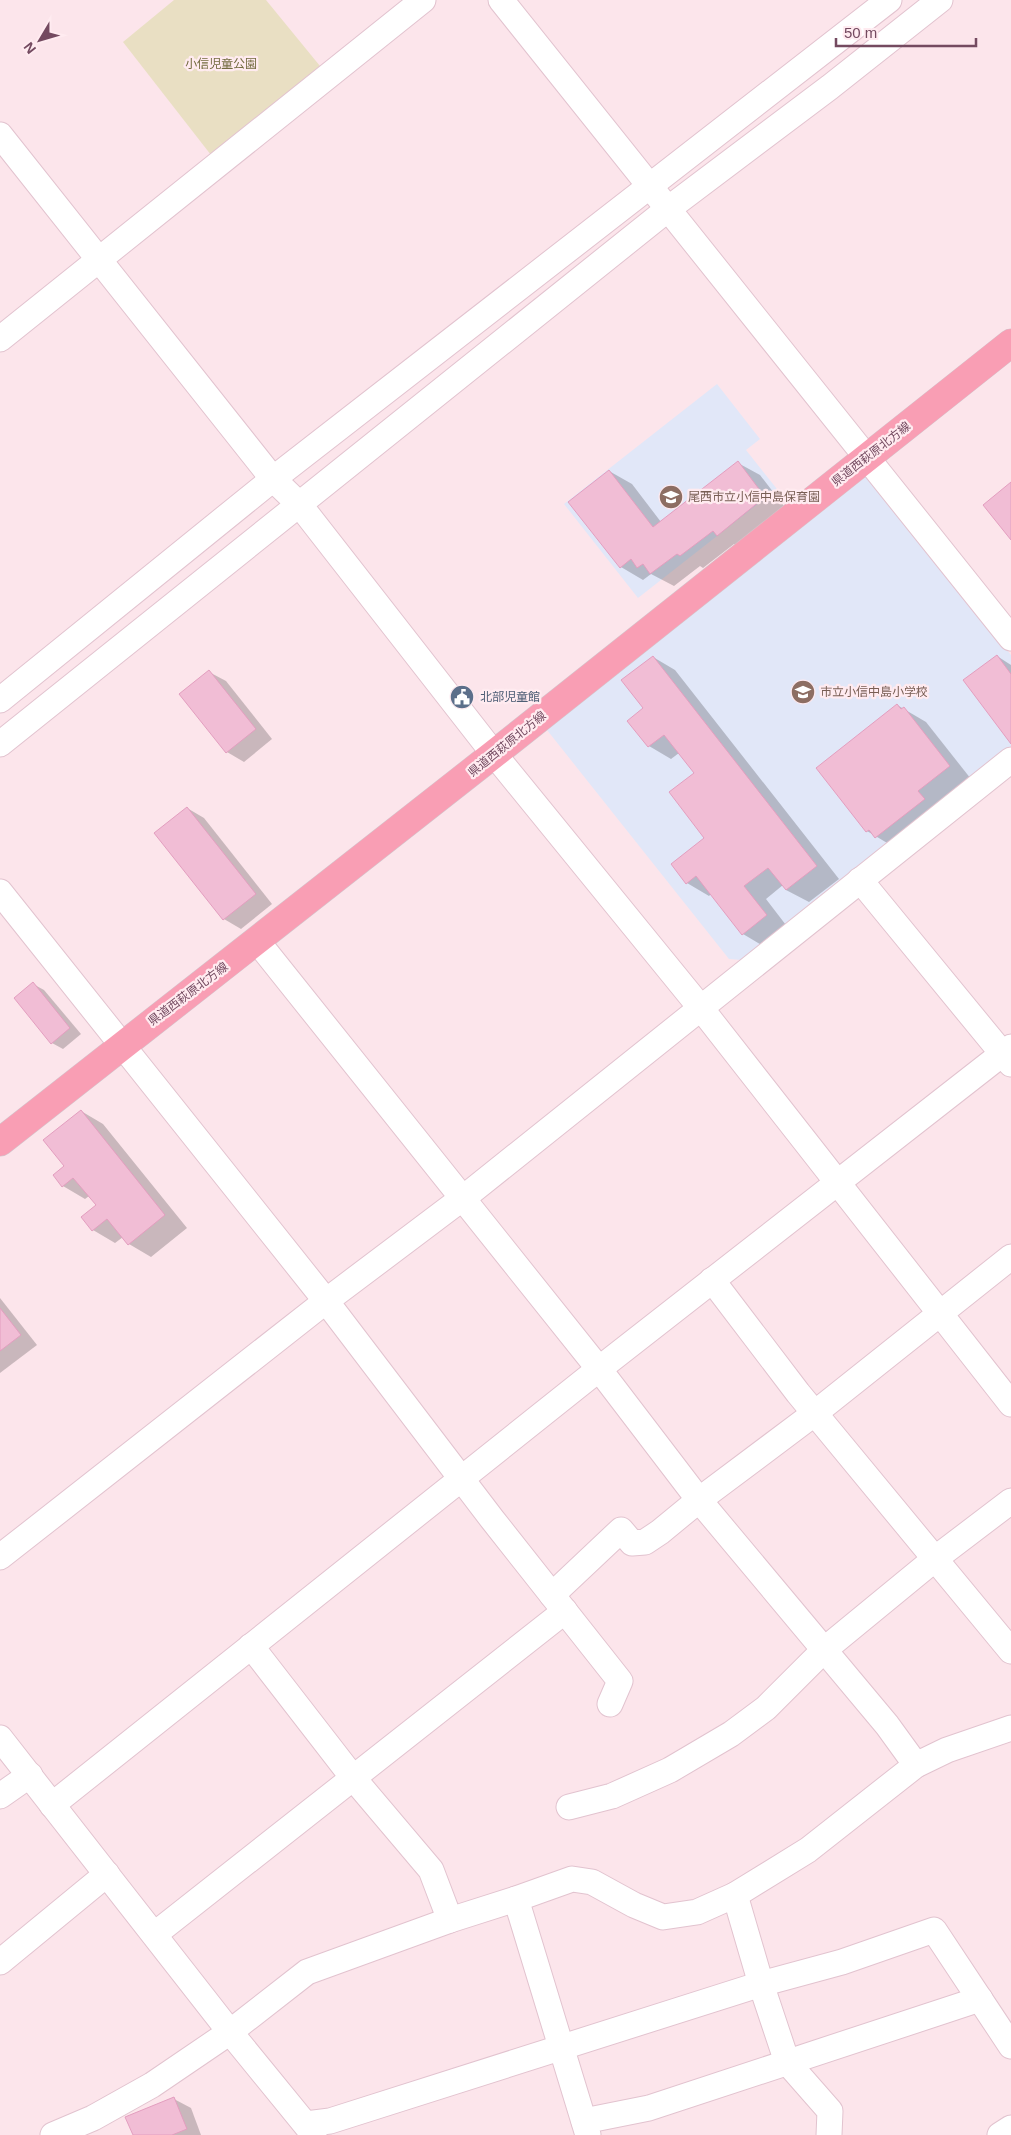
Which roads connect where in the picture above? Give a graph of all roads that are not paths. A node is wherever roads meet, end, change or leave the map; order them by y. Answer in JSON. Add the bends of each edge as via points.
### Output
{"nodes":[{"id":1,"x":423,"y":0,"type":"edge"},
{"id":2,"x":501,"y":0,"type":"edge"},
{"id":3,"x":889,"y":0,"type":"edge"},
{"id":4,"x":940,"y":0,"type":"edge"},
{"id":5,"x":0,"y":135,"type":"edge"},
{"id":6,"x":649,"y":185,"type":"junction"},
{"id":7,"x":668,"y":209,"type":"junction"},
{"id":8,"x":99,"y":260,"type":"junction"},
{"id":9,"x":0,"y":339,"type":"edge"},
{"id":10,"x":1011,"y":342,"type":"edge"},
{"id":11,"x":867,"y":458,"type":"junction"},
{"id":12,"x":273,"y":479,"type":"junction"},
{"id":13,"x":298,"y":504,"type":"junction"},
{"id":14,"x":1011,"y":638,"type":"edge"},
{"id":15,"x":0,"y":700,"type":"edge"},
{"id":16,"x":0,"y":744,"type":"edge"},
{"id":17,"x":494,"y":754,"type":"junction"},
{"id":18,"x":1011,"y":760,"type":"edge"},
{"id":19,"x":860,"y":880,"type":"junction"},
{"id":20,"x":0,"y":892,"type":"edge"},
{"id":21,"x":257,"y":941,"type":"junction"},
{"id":22,"x":700,"y":1007,"type":"junction"},
{"id":23,"x":122,"y":1045,"type":"junction"},
{"id":24,"x":1008,"y":1055,"type":"edge"},
{"id":25,"x":0,"y":1142,"type":"edge"},
{"id":26,"x":837,"y":1184,"type":"junction"},
{"id":27,"x":461,"y":1199,"type":"junction"},
{"id":28,"x":1011,"y":1257,"type":"edge"},
{"id":29,"x":712,"y":1280,"type":"junction"},
{"id":30,"x":326,"y":1301,"type":"junction"},
{"id":31,"x":941,"y":1314,"type":"junction"},
{"id":32,"x":599,"y":1369,"type":"junction"},
{"id":33,"x":1011,"y":1404,"type":"edge"},
{"id":34,"x":815,"y":1413,"type":"junction"},
{"id":35,"x":462,"y":1479,"type":"junction"},
{"id":36,"x":699,"y":1500,"type":"junction"},
{"id":37,"x":1011,"y":1501,"type":"edge"},
{"id":38,"x":0,"y":1557,"type":"edge"},
{"id":39,"x":936,"y":1558,"type":"junction"},
{"id":40,"x":559,"y":1603,"type":"junction"},
{"id":41,"x":251,"y":1646,"type":"junction"},
{"id":42,"x":824,"y":1650,"type":"junction"},
{"id":43,"x":1011,"y":1651,"type":"edge"},
{"id":44,"x":610,"y":1704,"type":"dead end"},
{"id":45,"x":1011,"y":1728,"type":"edge"},
{"id":46,"x":0,"y":1738,"type":"edge"},
{"id":47,"x":916,"y":1765,"type":"junction"},
{"id":48,"x":30,"y":1775,"type":"junction"},
{"id":49,"x":354,"y":1779,"type":"junction"},
{"id":50,"x":0,"y":1796,"type":"edge"},
{"id":51,"x":52,"y":1805,"type":"junction"},
{"id":52,"x":569,"y":1807,"type":"dead end"},
{"id":53,"x":107,"y":1874,"type":"junction"},
{"id":54,"x":735,"y":1895,"type":"junction"},
{"id":55,"x":516,"y":1899,"type":"junction"},
{"id":56,"x":450,"y":1920,"type":"junction"},
{"id":57,"x":155,"y":1934,"type":"junction"},
{"id":58,"x":0,"y":1962,"type":"edge"},
{"id":59,"x":761,"y":1984,"type":"junction"},
{"id":60,"x":980,"y":1999,"type":"junction"},
{"id":61,"x":230,"y":2032,"type":"junction"},
{"id":62,"x":562,"y":2046,"type":"junction"},
{"id":63,"x":1011,"y":2046,"type":"edge"},
{"id":64,"x":787,"y":2062,"type":"junction"},
{"id":65,"x":586,"y":2128,"type":"edge"},
{"id":66,"x":1011,"y":2128,"type":"edge"},
{"id":67,"x":310,"y":2130,"type":"edge"},
{"id":68,"x":54,"y":2135,"type":"edge"},
{"id":69,"x":829,"y":2135,"type":"edge"},
{"id":70,"x":1000,"y":2135,"type":"edge"}],
"edges":[{"from":1,"to":8,"type":"street"},
{"from":2,"to":6,"type":"street"},
{"from":3,"to":6,"type":"street"},
{"from":4,"to":7,"type":"street"},
{"from":5,"to":8,"type":"street"},
{"from":6,"to":7,"type":"street"},
{"from":6,"to":12,"type":"street"},
{"from":7,"to":11,"type":"street"},
{"from":7,"to":13,"type":"street"},
{"from":8,"to":9,"type":"street"},
{"from":8,"to":12,"type":"street"},
{"from":10,"to":11,"type":"main road","name":"県道西萩原北方線"},
{"from":11,"to":14,"type":"street"},
{"from":11,"to":17,"type":"main road","name":"県道西萩原北方線"},
{"from":12,"to":13,"type":"street"},
{"from":12,"to":15,"type":"street"},
{"from":13,"to":16,"type":"street"},
{"from":13,"to":17,"type":"street"},
{"from":17,"to":21,"type":"main road","name":"県道西萩原北方線"},
{"from":17,"to":22,"type":"street"},
{"from":18,"to":19,"type":"street"},
{"from":19,"to":22,"type":"street"},
{"from":19,"to":24,"type":"street"},
{"from":20,"to":23,"type":"street"},
{"from":21,"to":23,"type":"main road","name":"県道西萩原北方線"},
{"from":21,"to":27,"type":"street"},
{"from":22,"to":26,"type":"street"},
{"from":22,"to":27,"type":"street"},
{"from":23,"to":25,"type":"main road","name":"県道西萩原北方線"},
{"from":23,"to":30,"type":"street"},
{"from":24,"to":26,"type":"street"},
{"from":26,"to":29,"type":"street"},
{"from":26,"to":31,"type":"street"},
{"from":27,"to":30,"type":"street"},
{"from":27,"to":32,"type":"street"},
{"from":28,"to":31,"type":"street"},
{"from":29,"to":32,"type":"street"},
{"from":29,"to":34,"type":"street"},
{"from":30,"to":35,"type":"street"},
{"from":30,"to":38,"type":"street"},
{"from":31,"to":33,"type":"street"},
{"from":31,"to":34,"type":"street"},
{"from":32,"to":35,"type":"street"},
{"from":32,"to":36,"type":"street"},
{"from":34,"to":36,"type":"street"},
{"from":34,"to":39,"type":"street"},
{"from":35,"to":40,"type":"street"},
{"from":35,"to":41,"type":"street"},
{"from":36,"to":40,"type":"street","via":[[645,1542],[632,1543],[621,1530]]},
{"from":36,"to":42,"type":"street"},
{"from":37,"to":39,"type":"street"},
{"from":39,"to":42,"type":"street"},
{"from":39,"to":43,"type":"street"},
{"from":40,"to":44,"type":"street","via":[[620,1681]]},
{"from":40,"to":49,"type":"street"},
{"from":41,"to":49,"type":"street"},
{"from":41,"to":51,"type":"street"},
{"from":42,"to":47,"type":"street","via":[[888,1725]]},
{"from":42,"to":52,"type":"street","via":[[766,1708],[731,1734],[670,1770],[612,1796]]},
{"from":45,"to":47,"type":"street","via":[[947,1750]]},
{"from":46,"to":48,"type":"street"},
{"from":47,"to":54,"type":"street","via":[[808,1850]]},
{"from":48,"to":50,"type":"street"},
{"from":48,"to":51,"type":"street"},
{"from":49,"to":56,"type":"street","via":[[431,1870]]},
{"from":49,"to":57,"type":"street"},
{"from":51,"to":53,"type":"street"},
{"from":53,"to":57,"type":"street"},
{"from":53,"to":58,"type":"street"},
{"from":54,"to":55,"type":"street","via":[[697,1912],[663,1917],[592,1882],[572,1878]]},
{"from":54,"to":59,"type":"street"},
{"from":55,"to":56,"type":"street"},
{"from":55,"to":62,"type":"street"},
{"from":56,"to":61,"type":"street","via":[[307,1972]]},
{"from":57,"to":61,"type":"street"},
{"from":59,"to":60,"type":"street","via":[[842,1962],[934,1930]]},
{"from":59,"to":62,"type":"street"},
{"from":59,"to":64,"type":"street"},
{"from":60,"to":63,"type":"street"},
{"from":60,"to":64,"type":"street"},
{"from":61,"to":67,"type":"street"},
{"from":61,"to":68,"type":"street","via":[[152,2085],[93,2118]]},
{"from":62,"to":65,"type":"street"},
{"from":62,"to":67,"type":"street"},
{"from":64,"to":65,"type":"street"},
{"from":64,"to":69,"type":"street","via":[[830,2111]]},
{"from":66,"to":70,"type":"street"}]}
